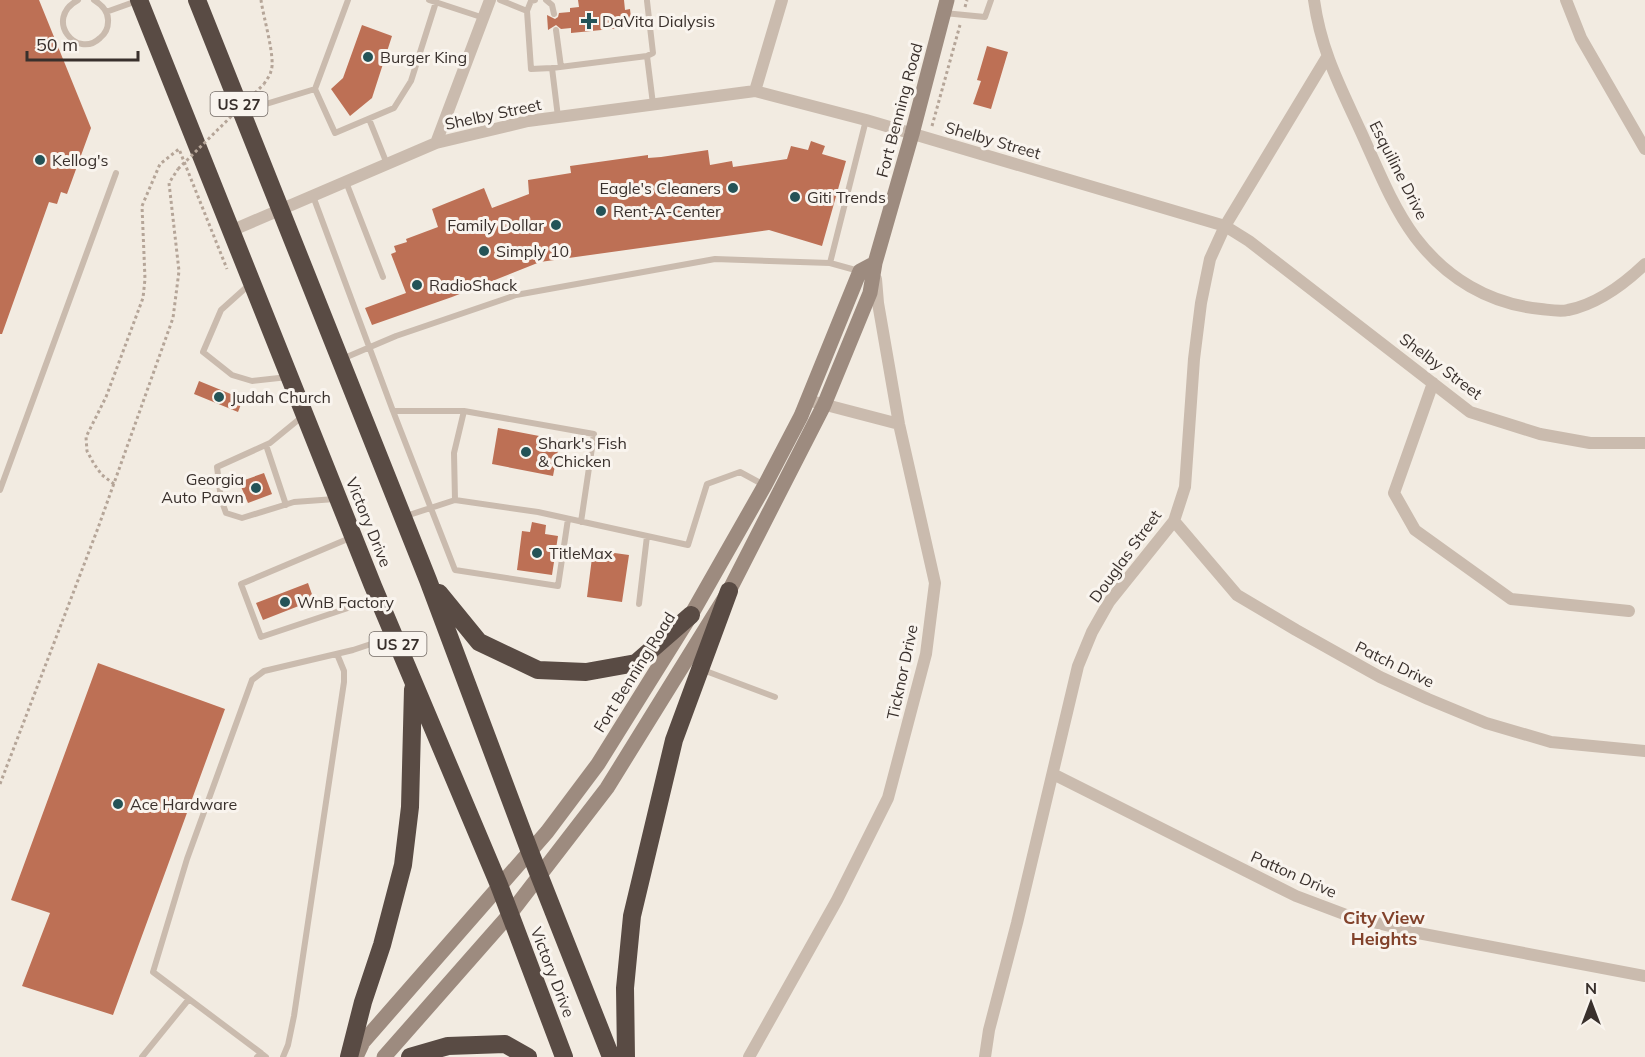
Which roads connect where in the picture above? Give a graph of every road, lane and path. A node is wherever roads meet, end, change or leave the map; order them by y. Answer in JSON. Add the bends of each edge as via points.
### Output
{"nodes":[{"id":1,"x":78,"y":0,"type":"edge"},
{"id":2,"x":94,"y":0,"type":"edge"},
{"id":3,"x":140,"y":0,"type":"edge"},
{"id":4,"x":197,"y":0,"type":"edge"},
{"id":5,"x":261,"y":0,"type":"edge"},
{"id":6,"x":348,"y":0,"type":"edge"},
{"id":7,"x":490,"y":0,"type":"edge"},
{"id":8,"x":500,"y":0,"type":"edge"},
{"id":9,"x":535,"y":0,"type":"edge"},
{"id":10,"x":546,"y":0,"type":"edge"},
{"id":11,"x":782,"y":0,"type":"edge"},
{"id":12,"x":967,"y":0,"type":"edge"},
{"id":13,"x":991,"y":0,"type":"edge"},
{"id":14,"x":1314,"y":0,"type":"edge"},
{"id":15,"x":1566,"y":0,"type":"edge"},
{"id":16,"x":432,"y":1,"type":"edge"},
{"id":17,"x":646,"y":1,"type":"edge"},
{"id":18,"x":945,"y":6,"type":"edge"},
{"id":19,"x":527,"y":10,"type":"junction"},
{"id":20,"x":106,"y":12,"type":"junction"},
{"id":21,"x":554,"y":14,"type":"dead end"},
{"id":22,"x":963,"y":15,"type":"junction"},
{"id":23,"x":484,"y":18,"type":"junction"},
{"id":24,"x":556,"y":30,"type":"dead end"},
{"id":25,"x":646,"y":56,"type":"junction"},
{"id":26,"x":1327,"y":57,"type":"junction"},
{"id":27,"x":561,"y":67,"type":"junction"},
{"id":28,"x":552,"y":68,"type":"junction"},
{"id":29,"x":315,"y":89,"type":"junction"},
{"id":30,"x":755,"y":91,"type":"junction"},
{"id":31,"x":653,"y":104,"type":"junction"},
{"id":32,"x":242,"y":111,"type":"junction"},
{"id":33,"x":558,"y":117,"type":"junction"},
{"id":34,"x":369,"y":119,"type":"junction"},
{"id":35,"x":866,"y":120,"type":"junction"},
{"id":36,"x":912,"y":134,"type":"junction"},
{"id":37,"x":931,"y":139,"type":"junction"},
{"id":38,"x":436,"y":143,"type":"junction"},
{"id":39,"x":1645,"y":149,"type":"edge"},
{"id":40,"x":387,"y":164,"type":"junction"},
{"id":41,"x":116,"y":173,"type":"dead end"},
{"id":42,"x":346,"y":181,"type":"junction"},
{"id":43,"x":313,"y":195,"type":"junction"},
{"id":44,"x":282,"y":208,"type":"junction"},
{"id":45,"x":1225,"y":226,"type":"junction"},
{"id":46,"x":233,"y":230,"type":"junction"},
{"id":47,"x":830,"y":263,"type":"junction"},
{"id":48,"x":875,"y":263,"type":"junction"},
{"id":49,"x":1645,"y":264,"type":"edge"},
{"id":50,"x":227,"y":269,"type":"dead end"},
{"id":51,"x":860,"y":271,"type":"junction"},
{"id":52,"x":383,"y":277,"type":"dead end"},
{"id":53,"x":253,"y":281,"type":"junction"},
{"id":54,"x":369,"y":348,"type":"junction"},
{"id":55,"x":341,"y":359,"type":"junction"},
{"id":56,"x":291,"y":377,"type":"junction"},
{"id":57,"x":1433,"y":383,"type":"junction"},
{"id":58,"x":807,"y":400,"type":"junction"},
{"id":59,"x":824,"y":405,"type":"junction"},
{"id":60,"x":393,"y":411,"type":"junction"},
{"id":61,"x":464,"y":411,"type":"junction"},
{"id":62,"x":305,"y":414,"type":"junction"},
{"id":63,"x":899,"y":424,"type":"junction"},
{"id":64,"x":1645,"y":443,"type":"edge"},
{"id":65,"x":266,"y":445,"type":"junction"},
{"id":66,"x":114,"y":484,"type":"junction"},
{"id":67,"x":765,"y":485,"type":"junction"},
{"id":68,"x":0,"y":490,"type":"edge"},
{"id":69,"x":338,"y":498,"type":"junction"},
{"id":70,"x":455,"y":500,"type":"junction"},
{"id":71,"x":286,"y":505,"type":"junction"},
{"id":72,"x":432,"y":507,"type":"junction"},
{"id":73,"x":403,"y":517,"type":"junction"},
{"id":74,"x":568,"y":519,"type":"junction"},
{"id":75,"x":1174,"y":521,"type":"junction"},
{"id":76,"x":581,"y":522,"type":"junction"},
{"id":77,"x":647,"y":536,"type":"junction"},
{"id":78,"x":354,"y":537,"type":"junction"},
{"id":79,"x":428,"y":580,"type":"junction"},
{"id":80,"x":729,"y":591,"type":"junction"},
{"id":81,"x":378,"y":598,"type":"junction"},
{"id":82,"x":639,"y":604,"type":"dead end"},
{"id":83,"x":1629,"y":611,"type":"dead end"},
{"id":84,"x":691,"y":615,"type":"junction"},
{"id":85,"x":395,"y":636,"type":"junction"},
{"id":86,"x":337,"y":654,"type":"junction"},
{"id":87,"x":700,"y":669,"type":"junction"},
{"id":88,"x":414,"y":681,"type":"junction"},
{"id":89,"x":776,"y":697,"type":"dead end"},
{"id":90,"x":1645,"y":751,"type":"edge"},
{"id":91,"x":1053,"y":774,"type":"junction"},
{"id":92,"x":0,"y":784,"type":"edge"},
{"id":93,"x":530,"y":852,"type":"junction"},
{"id":94,"x":540,"y":877,"type":"junction"},
{"id":95,"x":499,"y":885,"type":"junction"},
{"id":96,"x":510,"y":914,"type":"junction"},
{"id":97,"x":1645,"y":976,"type":"edge"},
{"id":98,"x":189,"y":999,"type":"junction"},
{"id":99,"x":261,"y":1056,"type":"edge"},
{"id":100,"x":142,"y":1057,"type":"edge"},
{"id":101,"x":283,"y":1057,"type":"edge"},
{"id":102,"x":349,"y":1057,"type":"edge"},
{"id":103,"x":356,"y":1057,"type":"edge"},
{"id":104,"x":384,"y":1057,"type":"edge"},
{"id":105,"x":410,"y":1057,"type":"edge"},
{"id":106,"x":528,"y":1057,"type":"edge"},
{"id":107,"x":564,"y":1057,"type":"edge"},
{"id":108,"x":611,"y":1057,"type":"edge"},
{"id":109,"x":626,"y":1057,"type":"edge"},
{"id":110,"x":749,"y":1057,"type":"edge"},
{"id":111,"x":985,"y":1057,"type":"edge"}],
"edges":[{"from":1,"to":20,"type":"lane","via":[[66,9],[63,24],[75,41],[90,44],[102,37],[108,23]]},
{"from":2,"to":20,"type":"lane"},
{"from":3,"to":20,"type":"lane"},
{"from":3,"to":46,"type":"highway","name":"Victory Drive","number":"US 27"},
{"from":4,"to":32,"type":"highway","name":"Victory Drive","number":"US 27"},
{"from":5,"to":66,"type":"path","bridge":true,"via":[[272,71],[169,183],[179,271],[173,318]]},
{"from":6,"to":29,"type":"lane"},
{"from":7,"to":23,"type":"street"},
{"from":8,"to":19,"type":"lane"},
{"from":9,"to":19,"type":"lane"},
{"from":10,"to":21,"type":"lane"},
{"from":11,"to":30,"type":"street"},
{"from":12,"to":22,"type":"path"},
{"from":13,"to":22,"type":"lane","via":[[985,17]]},
{"from":14,"to":26,"type":"street","name":"Esquiline Drive"},
{"from":15,"to":39,"type":"street","via":[[1581,38]]},
{"from":16,"to":23,"type":"lane"},
{"from":16,"to":34,"type":"lane","via":[[411,81],[394,108]]},
{"from":17,"to":25,"type":"lane","via":[[653,53]]},
{"from":18,"to":22,"type":"lane"},
{"from":18,"to":36,"type":"street","name":"Fort Benning Road"},
{"from":19,"to":28,"type":"lane","via":[[531,69]]},
{"from":22,"to":37,"type":"path"},
{"from":23,"to":38,"type":"street"},
{"from":24,"to":27,"type":"lane"},
{"from":25,"to":27,"type":"lane"},
{"from":25,"to":31,"type":"lane"},
{"from":26,"to":45,"type":"street","name":"Douglas Street"},
{"from":26,"to":49,"type":"street","name":"Esquiline Drive","via":[[1392,197],[1415,236],[1447,272],[1484,296],[1532,308],[1566,311],[1598,300]]},
{"from":27,"to":28,"type":"lane"},
{"from":28,"to":33,"type":"lane"},
{"from":29,"to":32,"type":"lane"},
{"from":29,"to":34,"type":"lane","via":[[335,133]]},
{"from":30,"to":31,"type":"street","name":"Shelby Street"},
{"from":30,"to":35,"type":"street","name":"Shelby Street"},
{"from":31,"to":33,"type":"street","name":"Shelby Street"},
{"from":32,"to":44,"type":"highway","name":"Victory Drive","number":"US 27"},
{"from":33,"to":38,"type":"street","name":"Shelby Street"},
{"from":34,"to":40,"type":"lane"},
{"from":35,"to":36,"type":"street","name":"Shelby Street"},
{"from":35,"to":47,"type":"lane"},
{"from":36,"to":37,"type":"street","name":"Shelby Street"},
{"from":36,"to":48,"type":"street","name":"Fort Benning Road"},
{"from":37,"to":45,"type":"street","name":"Shelby Street"},
{"from":38,"to":40,"type":"street","name":"Shelby Street"},
{"from":40,"to":42,"type":"street","name":"Shelby Street"},
{"from":41,"to":68,"type":"lane"},
{"from":42,"to":43,"type":"street","name":"Shelby Street"},
{"from":42,"to":52,"type":"lane"},
{"from":43,"to":44,"type":"street","name":"Shelby Street"},
{"from":43,"to":54,"type":"lane"},
{"from":44,"to":46,"type":"street","name":"Shelby Street"},
{"from":44,"to":55,"type":"highway","name":"Victory Drive","number":"US 27"},
{"from":45,"to":57,"type":"street","name":"Shelby Street"},
{"from":45,"to":75,"type":"street","name":"Douglas Street","via":[[1210,259],[1201,303],[1185,487]]},
{"from":46,"to":53,"type":"highway","name":"Victory Drive","number":"US 27"},
{"from":47,"to":51,"type":"lane"},
{"from":47,"to":54,"type":"lane","via":[[715,259],[526,293]]},
{"from":48,"to":51,"type":"street"},
{"from":48,"to":59,"type":"street","name":"Fort Benning Road","via":[[870,293]]},
{"from":48,"to":63,"type":"street","name":"Ticknor Drive"},
{"from":50,"to":66,"type":"path","via":[[179,149],[160,164],[142,206],[143,298],[106,397],[86,437],[87,451],[94,464]]},
{"from":51,"to":58,"type":"street","name":"Fort Benning Road"},
{"from":53,"to":56,"type":"highway","name":"Victory Drive","number":"US 27"},
{"from":53,"to":56,"type":"lane","via":[[220,310],[203,352],[232,375],[252,381]]},
{"from":54,"to":55,"type":"lane"},
{"from":54,"to":60,"type":"lane"},
{"from":55,"to":73,"type":"highway","name":"Victory Drive","number":"US 27"},
{"from":56,"to":62,"type":"highway","name":"Victory Drive","number":"US 27"},
{"from":57,"to":64,"type":"street","name":"Shelby Street","via":[[1470,412],[1540,434],[1590,443]]},
{"from":57,"to":83,"type":"street","via":[[1395,493],[1415,530],[1511,599]]},
{"from":58,"to":59,"type":"street"},
{"from":58,"to":67,"type":"street","name":"Fort Benning Road"},
{"from":59,"to":63,"type":"street"},
{"from":59,"to":80,"type":"street","name":"Fort Benning Road"},
{"from":60,"to":61,"type":"lane"},
{"from":60,"to":72,"type":"lane"},
{"from":61,"to":70,"type":"lane","via":[[453,453]]},
{"from":61,"to":76,"type":"lane","via":[[594,434]]},
{"from":62,"to":65,"type":"lane"},
{"from":62,"to":69,"type":"highway","name":"Victory Drive","number":"US 27"},
{"from":63,"to":110,"type":"street","name":"Ticknor Drive","via":[[935,583],[926,654],[888,798],[837,900]]},
{"from":65,"to":71,"type":"lane"},
{"from":65,"to":71,"type":"lane","via":[[217,467],[221,499],[226,513],[242,518]]},
{"from":66,"to":92,"type":"path"},
{"from":67,"to":77,"type":"lane","via":[[740,472],[707,484],[688,545]]},
{"from":67,"to":84,"type":"street","name":"Fort Benning Road"},
{"from":69,"to":71,"type":"lane"},
{"from":69,"to":78,"type":"highway","name":"Victory Drive","number":"US 27"},
{"from":70,"to":72,"type":"lane"},
{"from":70,"to":74,"type":"lane"},
{"from":72,"to":73,"type":"lane"},
{"from":72,"to":74,"type":"lane","via":[[455,570],[558,586]]},
{"from":73,"to":79,"type":"highway","name":"Victory Drive","number":"US 27"},
{"from":74,"to":76,"type":"lane"},
{"from":75,"to":90,"type":"street","name":"Patch Drive","via":[[1238,594],[1380,677],[1486,723],[1551,742]]},
{"from":75,"to":91,"type":"street","name":"Douglas Street","via":[[1109,602],[1092,632],[1078,666]]},
{"from":76,"to":77,"type":"lane"},
{"from":77,"to":82,"type":"lane"},
{"from":78,"to":81,"type":"highway","name":"Victory Drive","number":"US 27"},
{"from":78,"to":81,"type":"lane","via":[[241,584],[261,637]]},
{"from":79,"to":84,"type":"highway","via":[[479,642],[538,670],[586,672],[636,663]]},
{"from":79,"to":93,"type":"highway","name":"Victory Drive","number":"US 27"},
{"from":80,"to":87,"type":"highway"},
{"from":80,"to":94,"type":"street","name":"Fort Benning Road","via":[[607,788]]},
{"from":81,"to":85,"type":"highway","name":"Victory Drive","number":"US 27"},
{"from":84,"to":93,"type":"street","name":"Fort Benning Road","via":[[598,764]]},
{"from":85,"to":86,"type":"lane"},
{"from":85,"to":88,"type":"highway","name":"Victory Drive","number":"US 27"},
{"from":86,"to":98,"type":"lane","via":[[264,671],[252,680],[187,859],[153,972]]},
{"from":86,"to":101,"type":"lane","via":[[344,682],[294,1012]]},
{"from":87,"to":89,"type":"lane"},
{"from":87,"to":109,"type":"highway","via":[[674,740],[632,916],[625,988]]},
{"from":88,"to":95,"type":"highway","name":"Victory Drive","number":"US 27"},
{"from":88,"to":102,"type":"highway","via":[[410,807],[403,865]]},
{"from":91,"to":97,"type":"street","name":"Patton Drive","via":[[1296,896],[1349,916]]},
{"from":91,"to":111,"type":"street","name":"Douglas Street"},
{"from":93,"to":94,"type":"highway","name":"Victory Drive","number":"US 27"},
{"from":93,"to":95,"type":"street","name":"Fort Benning Road"},
{"from":94,"to":96,"type":"street","name":"Fort Benning Road"},
{"from":94,"to":108,"type":"highway","name":"Victory Drive","number":"US 27"},
{"from":95,"to":96,"type":"highway","name":"Victory Drive","number":"US 27"},
{"from":95,"to":103,"type":"street","name":"Fort Benning Road","via":[[363,1042]]},
{"from":96,"to":104,"type":"street","name":"Fort Benning Road"},
{"from":96,"to":107,"type":"highway","name":"Victory Drive","number":"US 27"},
{"from":98,"to":99,"type":"lane"},
{"from":98,"to":100,"type":"lane"},
{"from":105,"to":106,"type":"highway","via":[[448,1046],[505,1044]]}]}
